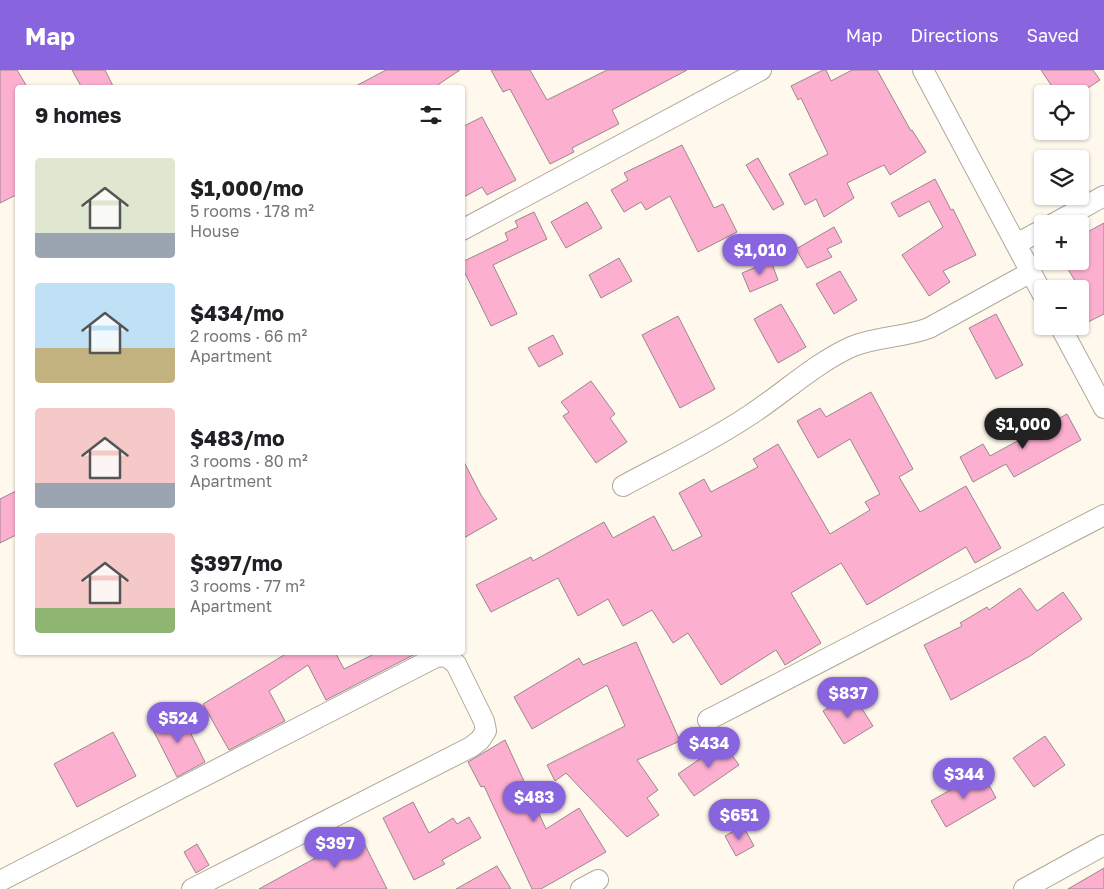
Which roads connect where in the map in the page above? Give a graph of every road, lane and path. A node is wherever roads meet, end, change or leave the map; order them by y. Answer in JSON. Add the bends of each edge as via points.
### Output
{"nodes":[{"id":1,"x":761,"y":70,"type":"edge"},
{"id":2,"x":923,"y":70,"type":"edge"},
{"id":3,"x":1104,"y":196,"type":"edge"},
{"id":4,"x":1069,"y":215,"type":"edge"},
{"id":5,"x":465,"y":228,"type":"edge"},
{"id":6,"x":1034,"y":234,"type":"edge"},
{"id":7,"x":1016,"y":244,"type":"junction"},
{"id":8,"x":1031,"y":272,"type":"junction"},
{"id":9,"x":1035,"y":280,"type":"edge"},
{"id":10,"x":1065,"y":335,"type":"edge"},
{"id":11,"x":1104,"y":408,"type":"edge"},
{"id":12,"x":623,"y":486,"type":"dead end"},
{"id":13,"x":1104,"y":515,"type":"edge"},
{"id":14,"x":708,"y":720,"type":"dead end"},
{"id":15,"x":1104,"y":845,"type":"edge"},
{"id":16,"x":0,"y":882,"type":"edge"},
{"id":17,"x":192,"y":889,"type":"edge"},
{"id":18,"x":1024,"y":889,"type":"edge"}],
"edges":[{"from":1,"to":5,"type":"street"},
{"from":2,"to":7,"type":"street"},
{"from":3,"to":4,"type":"street"},
{"from":6,"to":7,"type":"street"},
{"from":7,"to":8,"type":"street"},
{"from":8,"to":9,"type":"street"},
{"from":8,"to":12,"type":"street","via":[[929,328],[849,348],[748,416]]},
{"from":10,"to":11,"type":"street"},
{"from":13,"to":14,"type":"street"},
{"from":15,"to":18,"type":"street"},
{"from":16,"to":17,"type":"street","via":[[436,656],[446,656],[456,664],[484,721],[486,731],[480,740]]}]}
